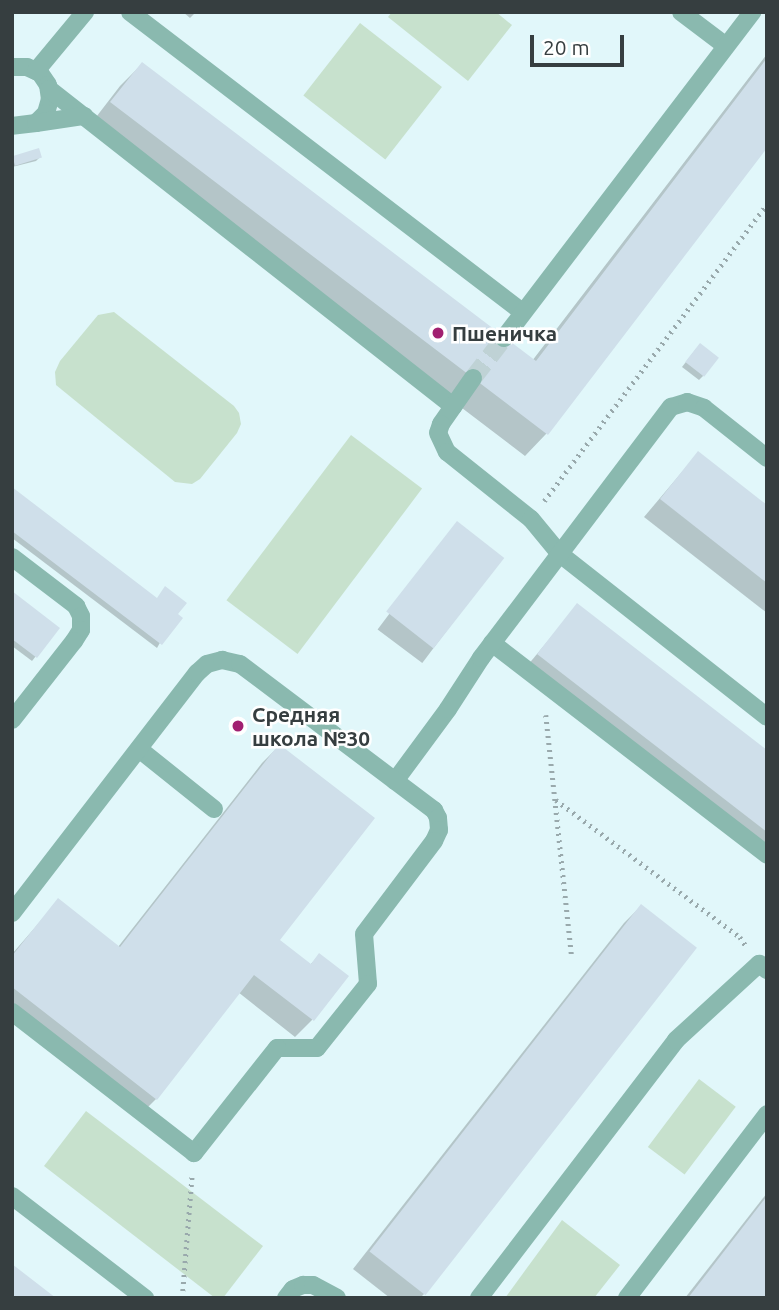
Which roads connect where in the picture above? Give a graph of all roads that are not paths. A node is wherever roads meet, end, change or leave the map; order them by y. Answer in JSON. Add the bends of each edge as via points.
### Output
{"nodes":[{"id":1,"x":85,"y":12,"type":"edge"},
{"id":2,"x":130,"y":12,"type":"edge"},
{"id":3,"x":681,"y":12,"type":"edge"},
{"id":4,"x":752,"y":12,"type":"edge"},
{"id":5,"x":726,"y":46,"type":"junction"},
{"id":6,"x":12,"y":67,"type":"edge"},
{"id":7,"x":36,"y":71,"type":"junction"},
{"id":8,"x":49,"y":89,"type":"junction"},
{"id":9,"x":85,"y":116,"type":"junction"},
{"id":10,"x":36,"y":122,"type":"junction"},
{"id":11,"x":12,"y":126,"type":"edge"},
{"id":12,"x":523,"y":312,"type":"junction"},
{"id":13,"x":504,"y":338,"type":"tunnel mouth"},
{"id":14,"x":473,"y":378,"type":"tunnel mouth"},
{"id":15,"x":453,"y":405,"type":"junction"},
{"id":16,"x":767,"y":458,"type":"edge"},
{"id":17,"x":560,"y":554,"type":"junction"},
{"id":18,"x":12,"y":557,"type":"edge"},
{"id":19,"x":492,"y":643,"type":"junction"},
{"id":20,"x":767,"y":717,"type":"edge"},
{"id":21,"x":12,"y":720,"type":"edge"},
{"id":22,"x":139,"y":749,"type":"junction"},
{"id":23,"x":395,"y":781,"type":"junction"},
{"id":24,"x":214,"y":809,"type":"dead end"},
{"id":25,"x":767,"y":855,"type":"edge"},
{"id":26,"x":12,"y":913,"type":"edge"},
{"id":27,"x":763,"y":967,"type":"edge"},
{"id":28,"x":12,"y":1012,"type":"edge"},
{"id":29,"x":767,"y":1114,"type":"edge"},
{"id":30,"x":12,"y":1196,"type":"edge"},
{"id":31,"x":145,"y":1298,"type":"edge"},
{"id":32,"x":286,"y":1298,"type":"edge"},
{"id":33,"x":337,"y":1298,"type":"edge"},
{"id":34,"x":478,"y":1298,"type":"edge"},
{"id":35,"x":627,"y":1298,"type":"edge"}],
"edges":[{"from":1,"to":7,"type":"lane"},
{"from":2,"to":12,"type":"lane"},
{"from":3,"to":5,"type":"lane"},
{"from":4,"to":5,"type":"lane"},
{"from":5,"to":12,"type":"lane"},
{"from":6,"to":7,"type":"lane"},
{"from":7,"to":8,"type":"lane"},
{"from":8,"to":9,"type":"lane"},
{"from":8,"to":10,"type":"lane","via":[[49,106]]},
{"from":9,"to":10,"type":"lane"},
{"from":9,"to":15,"type":"lane"},
{"from":10,"to":11,"type":"lane"},
{"from":12,"to":13,"type":"lane"},
{"from":14,"to":15,"type":"lane"},
{"from":15,"to":17,"type":"lane","via":[[438,433],[441,444],[531,519]]},
{"from":16,"to":17,"type":"lane","via":[[704,408],[687,402],[671,407]]},
{"from":17,"to":19,"type":"lane"},
{"from":17,"to":20,"type":"lane"},
{"from":18,"to":21,"type":"lane","via":[[76,606],[81,616],[81,630],[74,641]]},
{"from":19,"to":23,"type":"lane"},
{"from":19,"to":25,"type":"lane"},
{"from":22,"to":23,"type":"lane","via":[[197,673],[222,660],[240,664]]},
{"from":22,"to":24,"type":"lane"},
{"from":22,"to":26,"type":"lane"},
{"from":23,"to":28,"type":"lane","via":[[434,810],[439,830],[364,934],[368,984],[317,1048],[277,1048],[194,1153]]},
{"from":27,"to":34,"type":"lane","via":[[676,1040]]},
{"from":29,"to":35,"type":"lane"},
{"from":30,"to":31,"type":"lane"},
{"from":32,"to":33,"type":"lane","via":[[303,1285],[313,1285]]}]}
